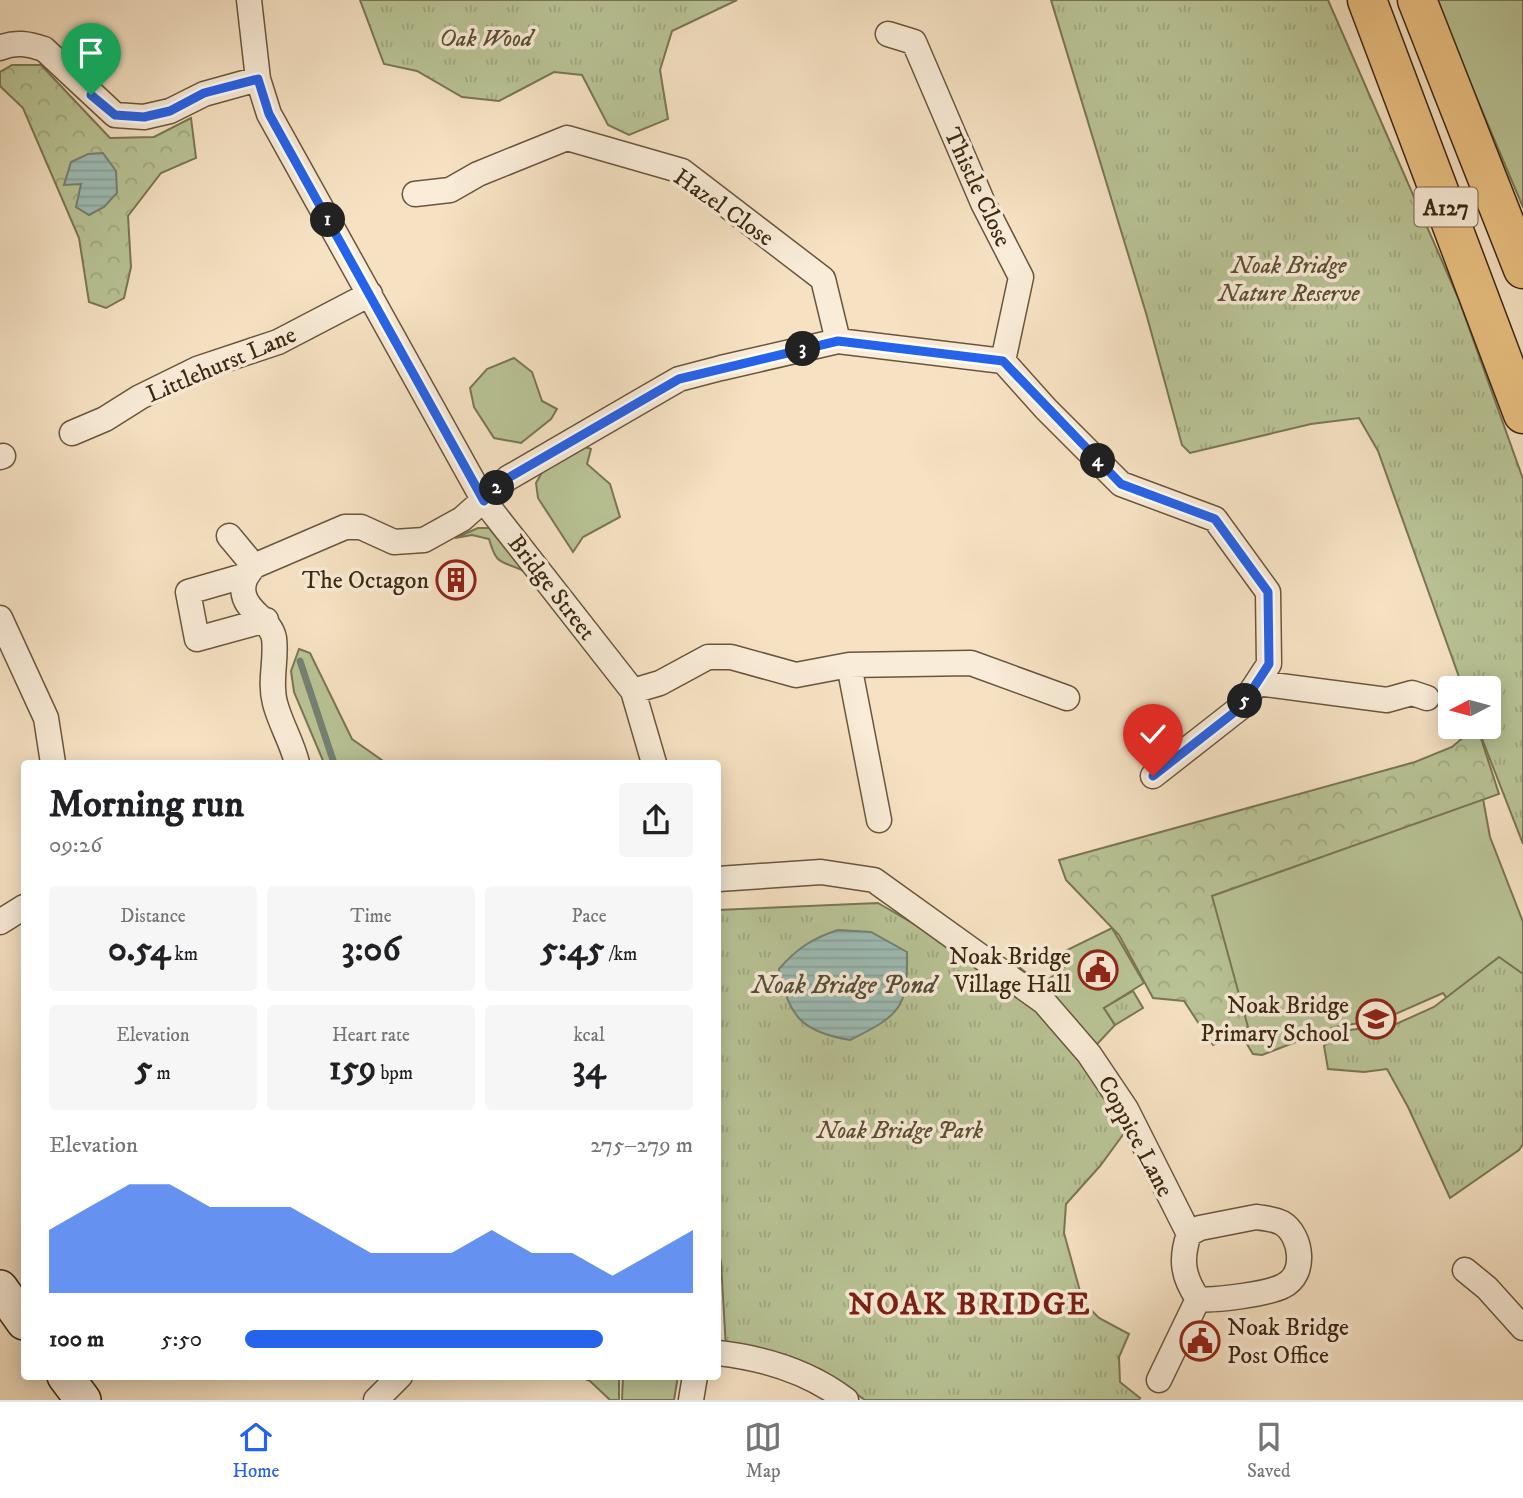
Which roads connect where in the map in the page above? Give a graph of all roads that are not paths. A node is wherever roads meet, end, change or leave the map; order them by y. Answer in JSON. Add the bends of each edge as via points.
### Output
{"nodes":[{"id":1,"x":249,"y":0,"type":"edge"},
{"id":2,"x":1367,"y":0,"type":"edge"},
{"id":3,"x":1417,"y":0,"type":"edge"},
{"id":4,"x":888,"y":34,"type":"dead end"},
{"id":5,"x":0,"y":47,"type":"edge"},
{"id":6,"x":258,"y":79,"type":"junction"},
{"id":7,"x":415,"y":194,"type":"dead end"},
{"id":8,"x":1523,"y":270,"type":"edge"},
{"id":9,"x":370,"y":295,"type":"junction"},
{"id":10,"x":838,"y":341,"type":"junction"},
{"id":11,"x":1003,"y":361,"type":"junction"},
{"id":12,"x":1523,"y":414,"type":"edge"},
{"id":13,"x":72,"y":433,"type":"dead end"},
{"id":14,"x":484,"y":501,"type":"junction"},
{"id":15,"x":229,"y":536,"type":"dead end"},
{"id":16,"x":250,"y":570,"type":"junction"},
{"id":17,"x":0,"y":618,"type":"edge"},
{"id":18,"x":266,"y":620,"type":"junction"},
{"id":19,"x":9,"y":664,"type":"edge"},
{"id":20,"x":849,"y":665,"type":"junction"},
{"id":21,"x":1257,"y":683,"type":"junction"},
{"id":22,"x":633,"y":691,"type":"junction"},
{"id":23,"x":1067,"y":698,"type":"dead end"},
{"id":24,"x":1427,"y":698,"type":"dead end"},
{"id":25,"x":52,"y":760,"type":"edge"},
{"id":26,"x":296,"y":760,"type":"edge"},
{"id":27,"x":653,"y":760,"type":"edge"},
{"id":28,"x":1153,"y":776,"type":"dead end"},
{"id":29,"x":879,"y":820,"type":"dead end"},
{"id":30,"x":721,"y":879,"type":"edge"},
{"id":31,"x":1189,"y":1234,"type":"junction"},
{"id":32,"x":1465,"y":1270,"type":"dead end"},
{"id":33,"x":0,"y":1288,"type":"edge"},
{"id":34,"x":1198,"y":1299,"type":"junction"},
{"id":35,"x":21,"y":1317,"type":"edge"},
{"id":36,"x":1523,"y":1328,"type":"edge"},
{"id":37,"x":721,"y":1354,"type":"edge"},
{"id":38,"x":68,"y":1380,"type":"edge"},
{"id":39,"x":396,"y":1380,"type":"edge"},
{"id":40,"x":1159,"y":1380,"type":"dead end"},
{"id":41,"x":83,"y":1400,"type":"edge"},
{"id":42,"x":376,"y":1400,"type":"edge"},
{"id":43,"x":846,"y":1400,"type":"edge"}],
"edges":[{"from":1,"to":6,"type":"street","name":"Bridge Street"},
{"from":2,"to":12,"type":"highway","number":"A127"},
{"from":3,"to":8,"type":"highway","number":"A127"},
{"from":4,"to":11,"type":"street","name":"Thistle Close","via":[[914,42],[983,203],[1021,278]]},
{"from":5,"to":6,"type":"street","via":[[29,44],[44,48],[115,115],[144,117],[170,111],[204,93]]},
{"from":6,"to":9,"type":"street","name":"Bridge Street","via":[[269,114]]},
{"from":7,"to":10,"type":"street","name":"Hazel Close","via":[[450,190],[567,138],[682,172],[823,279]]},
{"from":9,"to":13,"type":"street","name":"Littlehurst Lane","via":[[278,342],[198,369]]},
{"from":9,"to":14,"type":"street","name":"Bridge Street"},
{"from":10,"to":11,"type":"street"},
{"from":10,"to":14,"type":"street","via":[[679,379],[508,478]]},
{"from":11,"to":21,"type":"street","via":[[1121,484],[1215,519],[1268,592],[1269,664]]},
{"from":14,"to":16,"type":"street","via":[[424,540],[394,542],[361,527],[345,527]]},
{"from":14,"to":22,"type":"street","name":"Bridge Street"},
{"from":15,"to":16,"type":"street"},
{"from":16,"to":18,"type":"street","via":[[244,596]]},
{"from":16,"to":18,"type":"street","via":[[188,592],[197,639]]},
{"from":17,"to":19,"type":"street"},
{"from":18,"to":26,"type":"street","via":[[274,637],[275,703]]},
{"from":19,"to":25,"type":"street","via":[[46,718]]},
{"from":20,"to":22,"type":"street","via":[[796,675],[731,657],[708,657]]},
{"from":20,"to":23,"type":"street","via":[[971,663]]},
{"from":20,"to":29,"type":"street"},
{"from":21,"to":24,"type":"street","via":[[1387,700],[1412,693]]},
{"from":21,"to":28,"type":"street","via":[[1241,707]]},
{"from":22,"to":27,"type":"street","name":"Bridge Street"},
{"from":30,"to":31,"type":"street","name":"Coppice Lane","via":[[821,872],[874,880],[1044,1002],[1089,1054],[1126,1109]]},
{"from":31,"to":34,"type":"street","via":[[1183,1268]]},
{"from":31,"to":34,"type":"street","via":[[1256,1217],[1280,1222],[1295,1235],[1300,1257],[1284,1286],[1213,1301]]},
{"from":32,"to":36,"type":"street","via":[[1488,1288]]},
{"from":33,"to":35,"type":"street"},
{"from":34,"to":40,"type":"street"},
{"from":37,"to":43,"type":"street","via":[[796,1371]]},
{"from":38,"to":41,"type":"street"},
{"from":39,"to":42,"type":"street"}]}
